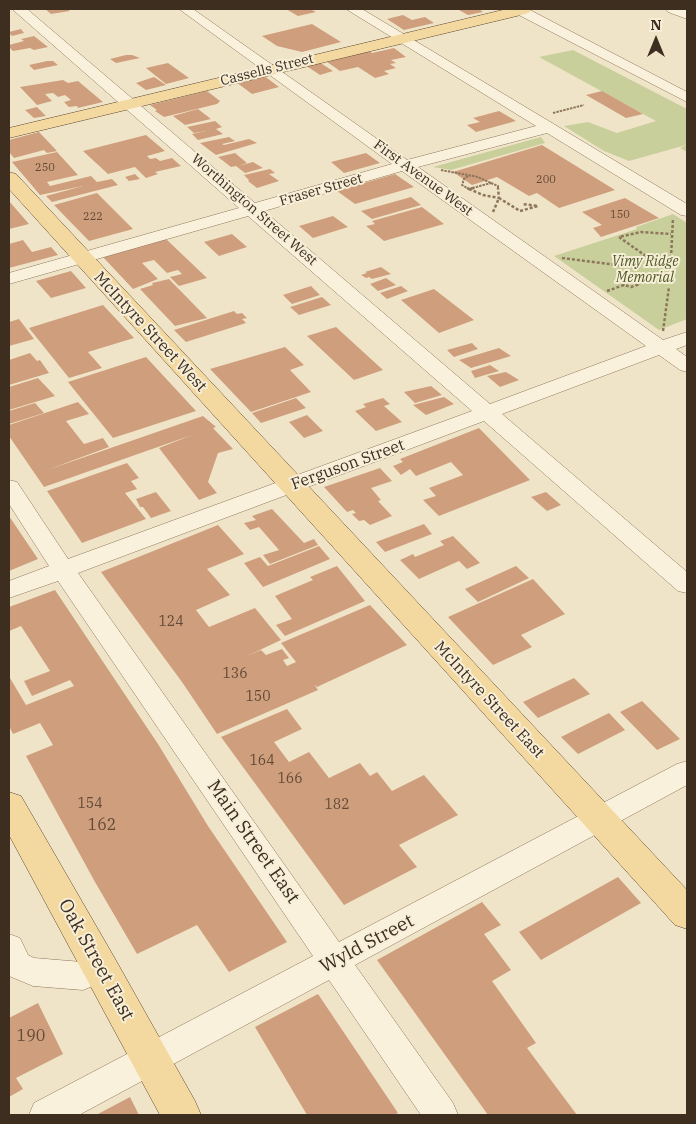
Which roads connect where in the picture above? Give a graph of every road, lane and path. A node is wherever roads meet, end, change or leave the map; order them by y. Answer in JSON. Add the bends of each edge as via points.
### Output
{"nodes":[{"id":1,"x":19,"y":9,"type":"edge"},
{"id":2,"x":185,"y":9,"type":"edge"},
{"id":3,"x":354,"y":9,"type":"edge"},
{"id":4,"x":521,"y":9,"type":"edge"},
{"id":5,"x":673,"y":9,"type":"edge"},
{"id":6,"x":687,"y":16,"type":"edge"},
{"id":7,"x":402,"y":38,"type":"junction"},
{"id":8,"x":270,"y":70,"type":"junction"},
{"id":9,"x":680,"y":89,"type":"edge"},
{"id":10,"x":687,"y":98,"type":"edge"},
{"id":11,"x":130,"y":104,"type":"junction"},
{"id":12,"x":584,"y":105,"type":"dead end"},
{"id":13,"x":533,"y":118,"type":"junction"},
{"id":14,"x":547,"y":128,"type":"junction"},
{"id":15,"x":9,"y":133,"type":"edge"},
{"id":16,"x":406,"y":165,"type":"junction"},
{"id":17,"x":469,"y":176,"type":"junction"},
{"id":18,"x":9,"y":178,"type":"edge"},
{"id":19,"x":491,"y":183,"type":"junction"},
{"id":20,"x":469,"y":189,"type":"junction"},
{"id":21,"x":499,"y":198,"type":"junction"},
{"id":22,"x":522,"y":204,"type":"dead end"},
{"id":23,"x":680,"y":207,"type":"edge"},
{"id":24,"x":253,"y":209,"type":"junction"},
{"id":25,"x":488,"y":224,"type":"junction"},
{"id":26,"x":671,"y":234,"type":"junction"},
{"id":27,"x":531,"y":254,"type":"junction"},
{"id":28,"x":82,"y":258,"type":"junction"},
{"id":29,"x":671,"y":258,"type":"dead end"},
{"id":30,"x":650,"y":259,"type":"dead end"},
{"id":31,"x":641,"y":268,"type":"dead end"},
{"id":32,"x":9,"y":279,"type":"edge"},
{"id":33,"x":651,"y":280,"type":"dead end"},
{"id":34,"x":639,"y":282,"type":"junction"},
{"id":35,"x":669,"y":287,"type":"dead end"},
{"id":36,"x":687,"y":338,"type":"edge"},
{"id":37,"x":661,"y":347,"type":"junction"},
{"id":38,"x":687,"y":366,"type":"edge"},
{"id":39,"x":488,"y":414,"type":"junction"},
{"id":40,"x":292,"y":486,"type":"junction"},
{"id":41,"x":9,"y":487,"type":"edge"},
{"id":42,"x":64,"y":571,"type":"junction"},
{"id":43,"x":687,"y":585,"type":"edge"},
{"id":44,"x":9,"y":590,"type":"edge"},
{"id":45,"x":687,"y":772,"type":"edge"},
{"id":46,"x":9,"y":805,"type":"edge"},
{"id":47,"x":599,"y":819,"type":"junction"},
{"id":48,"x":687,"y":914,"type":"edge"},
{"id":49,"x":9,"y":948,"type":"edge"},
{"id":50,"x":335,"y":960,"type":"junction"},
{"id":51,"x":101,"y":968,"type":"junction"},
{"id":52,"x":150,"y":1059,"type":"junction"},
{"id":53,"x":46,"y":1115,"type":"edge"},
{"id":54,"x":181,"y":1115,"type":"edge"},
{"id":55,"x":441,"y":1115,"type":"edge"}],
"edges":[{"from":1,"to":11,"type":"street","name":"Worthington Street West"},
{"from":2,"to":8,"type":"street","name":"First Avenue West"},
{"from":3,"to":7,"type":"street"},
{"from":4,"to":7,"type":"main road","name":"Cassells Street"},
{"from":4,"to":9,"type":"street"},
{"from":5,"to":6,"type":"street"},
{"from":7,"to":8,"type":"main road","name":"Cassells Street"},
{"from":7,"to":13,"type":"street"},
{"from":8,"to":11,"type":"main road","name":"Cassells Street"},
{"from":8,"to":16,"type":"street","name":"First Avenue West"},
{"from":9,"to":10,"type":"street"},
{"from":11,"to":15,"type":"main road","name":"Cassells Street"},
{"from":11,"to":24,"type":"street","name":"Worthington Street West"},
{"from":12,"to":13,"type":"path"},
{"from":13,"to":14,"type":"street"},
{"from":14,"to":16,"type":"street","name":"Fraser Street"},
{"from":14,"to":23,"type":"street"},
{"from":16,"to":17,"type":"path"},
{"from":16,"to":24,"type":"street","name":"Fraser Street"},
{"from":16,"to":25,"type":"street","name":"First Avenue West"},
{"from":17,"to":19,"type":"path"},
{"from":17,"to":20,"type":"path","via":[[462,185]]},
{"from":18,"to":28,"type":"main road","name":"McIntyre Street West"},
{"from":19,"to":20,"type":"path"},
{"from":19,"to":21,"type":"path","via":[[498,186]]},
{"from":20,"to":21,"type":"path"},
{"from":21,"to":22,"type":"path","via":[[520,212],[538,206]]},
{"from":21,"to":25,"type":"path"},
{"from":23,"to":26,"type":"path"},
{"from":24,"to":28,"type":"street","name":"Fraser Street"},
{"from":24,"to":39,"type":"street","name":"Worthington Street West"},
{"from":25,"to":27,"type":"street","name":"First Avenue West"},
{"from":26,"to":29,"type":"path"},
{"from":26,"to":30,"type":"path","via":[[642,232],[619,238]]},
{"from":27,"to":31,"type":"path"},
{"from":27,"to":37,"type":"street","name":"First Avenue West"},
{"from":28,"to":32,"type":"street","name":"Fraser Street"},
{"from":28,"to":40,"type":"main road","name":"McIntyre Street West"},
{"from":33,"to":34,"type":"path"},
{"from":34,"to":34,"type":"path","via":[[628,278],[622,282],[631,287],[638,286]]},
{"from":35,"to":37,"type":"path"},
{"from":36,"to":37,"type":"street","name":"Ferguson Street"},
{"from":37,"to":38,"type":"street","name":"First Avenue West"},
{"from":37,"to":39,"type":"street","name":"Ferguson Street"},
{"from":39,"to":40,"type":"street","name":"Ferguson Street"},
{"from":39,"to":43,"type":"street"},
{"from":40,"to":42,"type":"street","name":"Ferguson Street"},
{"from":40,"to":47,"type":"main road","name":"McIntyre Street East"},
{"from":41,"to":42,"type":"street","name":"Main Street East"},
{"from":42,"to":44,"type":"street","name":"Ferguson Street"},
{"from":42,"to":50,"type":"street","name":"Main Street East"},
{"from":45,"to":47,"type":"street","name":"Wyld Street"},
{"from":46,"to":51,"type":"main road","name":"Oak Street East"},
{"from":47,"to":48,"type":"main road","name":"McIntyre Street East"},
{"from":47,"to":50,"type":"street","name":"Wyld Street"},
{"from":49,"to":51,"type":"street","via":[[16,965],[33,972],[83,976]]},
{"from":50,"to":52,"type":"street","name":"Wyld Street"},
{"from":50,"to":55,"type":"street","name":"Main Street East"},
{"from":51,"to":52,"type":"main road","name":"Oak Street East"},
{"from":52,"to":53,"type":"street","name":"Wyld Street"},
{"from":52,"to":54,"type":"main road","name":"Oak Street East"}]}
